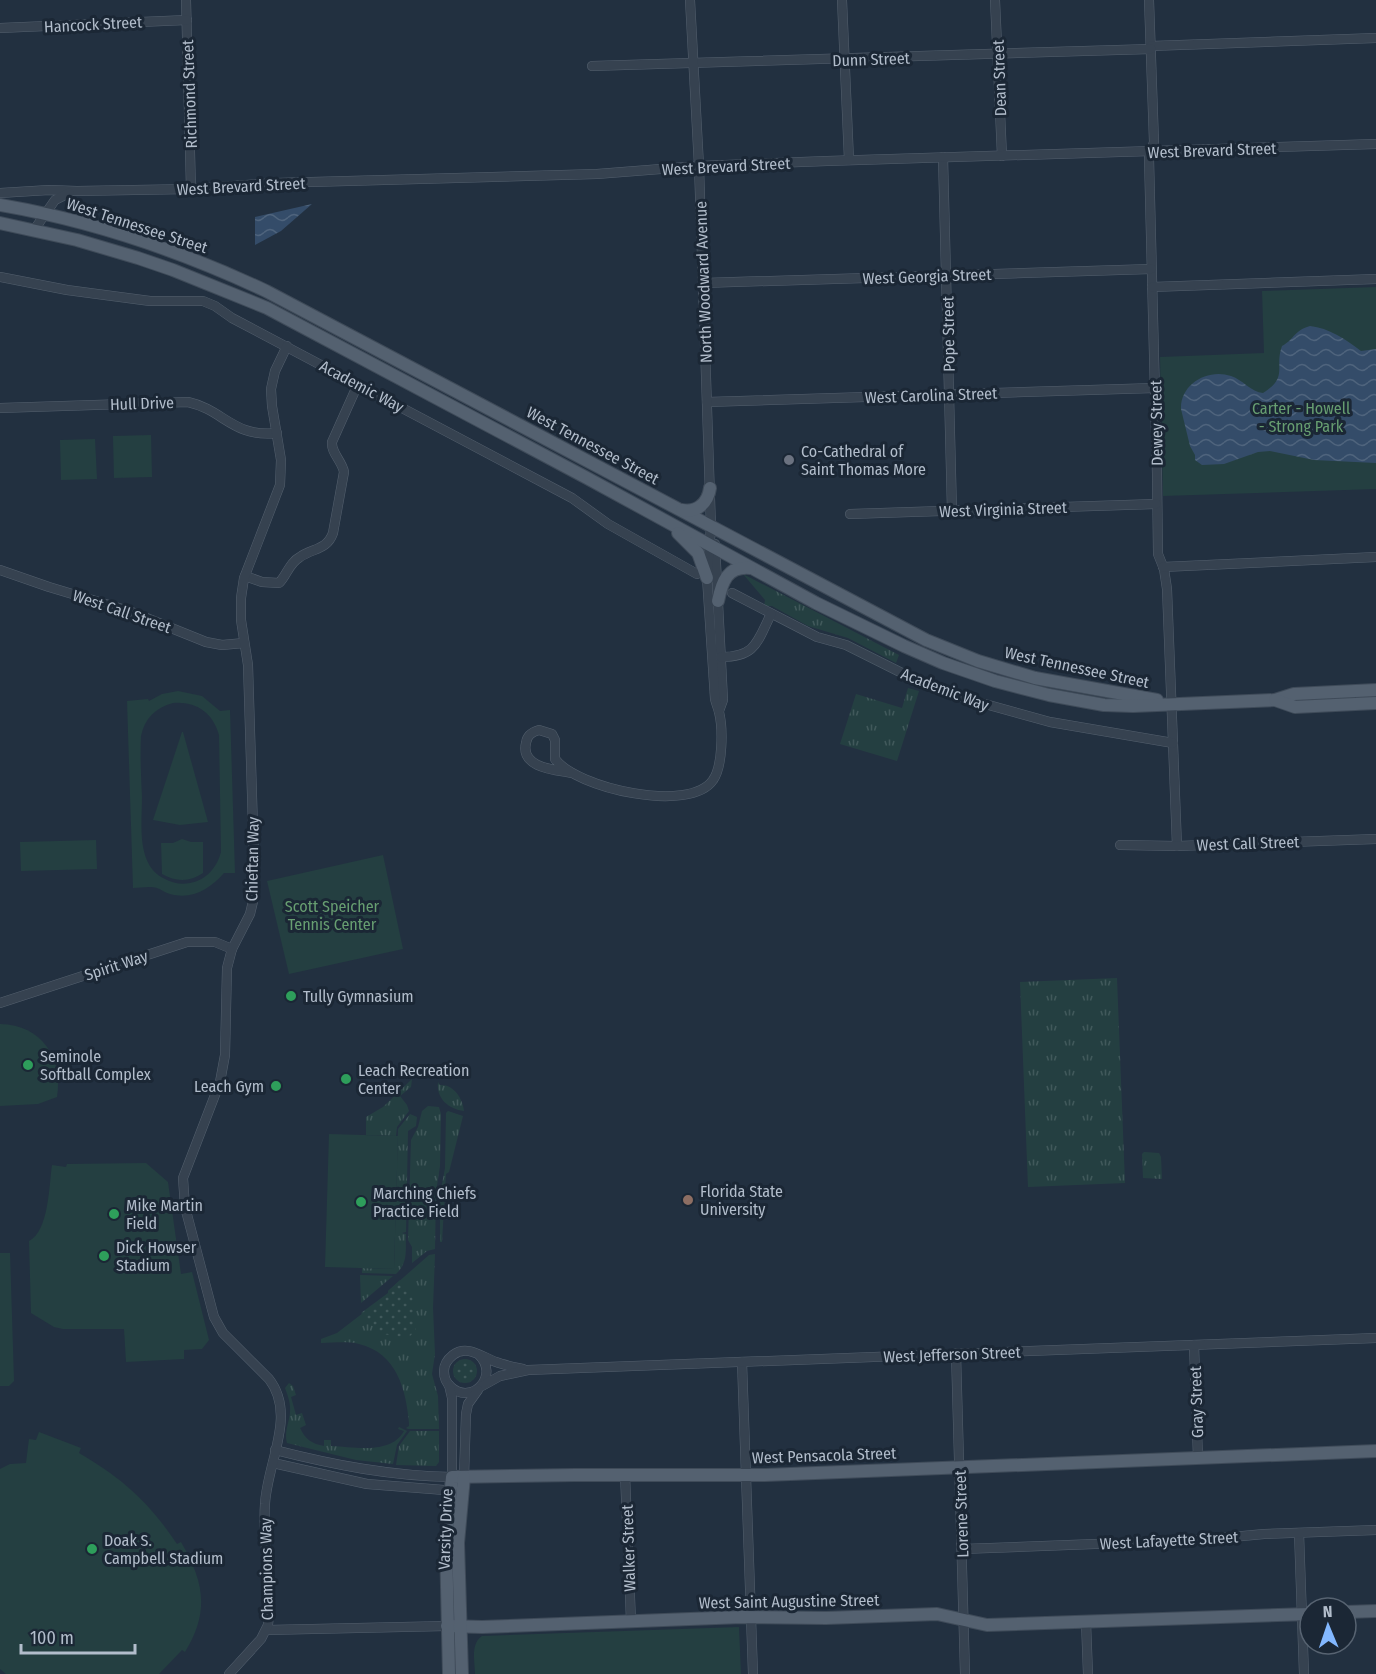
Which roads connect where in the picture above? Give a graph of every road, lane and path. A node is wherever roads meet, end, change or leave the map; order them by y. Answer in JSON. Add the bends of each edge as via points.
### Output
{"nodes":[{"id":1,"x":186,"y":0,"type":"edge"},
{"id":2,"x":690,"y":0,"type":"edge"},
{"id":3,"x":842,"y":0,"type":"edge"},
{"id":4,"x":995,"y":0,"type":"edge"},
{"id":5,"x":1149,"y":0,"type":"edge"},
{"id":6,"x":187,"y":20,"type":"junction"},
{"id":7,"x":0,"y":28,"type":"edge"},
{"id":8,"x":1376,"y":39,"type":"edge"},
{"id":9,"x":1151,"y":48,"type":"junction"},
{"id":10,"x":998,"y":55,"type":"junction"},
{"id":11,"x":845,"y":59,"type":"junction"},
{"id":12,"x":693,"y":64,"type":"junction"},
{"id":13,"x":592,"y":66,"type":"dead end"},
{"id":14,"x":1376,"y":144,"type":"edge"},
{"id":15,"x":1151,"y":151,"type":"junction"},
{"id":16,"x":1002,"y":156,"type":"junction"},
{"id":17,"x":943,"y":157,"type":"junction"},
{"id":18,"x":849,"y":160,"type":"junction"},
{"id":19,"x":699,"y":166,"type":"junction"},
{"id":20,"x":191,"y":189,"type":"junction"},
{"id":21,"x":38,"y":190,"type":"junction"},
{"id":22,"x":77,"y":191,"type":"junction"},
{"id":23,"x":0,"y":193,"type":"edge"},
{"id":24,"x":0,"y":205,"type":"edge"},
{"id":25,"x":45,"y":214,"type":"junction"},
{"id":26,"x":0,"y":223,"type":"edge"},
{"id":27,"x":34,"y":230,"type":"junction"},
{"id":28,"x":1151,"y":269,"type":"junction"},
{"id":29,"x":946,"y":276,"type":"junction"},
{"id":30,"x":0,"y":277,"type":"edge"},
{"id":31,"x":1376,"y":279,"type":"edge"},
{"id":32,"x":703,"y":283,"type":"junction"},
{"id":33,"x":1152,"y":288,"type":"junction"},
{"id":34,"x":287,"y":346,"type":"junction"},
{"id":35,"x":358,"y":384,"type":"junction"},
{"id":36,"x":1155,"y":388,"type":"junction"},
{"id":37,"x":949,"y":395,"type":"junction"},
{"id":38,"x":707,"y":402,"type":"junction"},
{"id":39,"x":0,"y":408,"type":"edge"},
{"id":40,"x":276,"y":433,"type":"junction"},
{"id":41,"x":710,"y":488,"type":"junction"},
{"id":42,"x":1156,"y":504,"type":"junction"},
{"id":43,"x":676,"y":508,"type":"junction"},
{"id":44,"x":952,"y":511,"type":"junction"},
{"id":45,"x":850,"y":514,"type":"dead end"},
{"id":46,"x":664,"y":520,"type":"junction"},
{"id":47,"x":711,"y":527,"type":"junction"},
{"id":48,"x":712,"y":546,"type":"junction"},
{"id":49,"x":1376,"y":557,"type":"edge"},
{"id":50,"x":1163,"y":567,"type":"junction"},
{"id":51,"x":754,"y":569,"type":"junction"},
{"id":52,"x":0,"y":570,"type":"edge"},
{"id":53,"x":245,"y":576,"type":"junction"},
{"id":54,"x":702,"y":576,"type":"junction"},
{"id":55,"x":732,"y":593,"type":"dead end"},
{"id":56,"x":718,"y":601,"type":"junction"},
{"id":57,"x":771,"y":614,"type":"junction"},
{"id":58,"x":244,"y":643,"type":"junction"},
{"id":59,"x":721,"y":657,"type":"junction"},
{"id":60,"x":1376,"y":690,"type":"edge"},
{"id":61,"x":1275,"y":700,"type":"junction"},
{"id":62,"x":1376,"y":703,"type":"edge"},
{"id":63,"x":1172,"y":704,"type":"junction"},
{"id":64,"x":719,"y":711,"type":"junction"},
{"id":65,"x":1173,"y":742,"type":"junction"},
{"id":66,"x":572,"y":773,"type":"junction"},
{"id":67,"x":1376,"y":839,"type":"edge"},
{"id":68,"x":1120,"y":845,"type":"dead end"},
{"id":69,"x":1177,"y":846,"type":"junction"},
{"id":70,"x":232,"y":949,"type":"junction"},
{"id":71,"x":0,"y":1003,"type":"edge"},
{"id":72,"x":1376,"y":1338,"type":"edge"},
{"id":73,"x":1194,"y":1346,"type":"junction"},
{"id":74,"x":956,"y":1353,"type":"junction"},
{"id":75,"x":478,"y":1354,"type":"junction"},
{"id":76,"x":742,"y":1362,"type":"junction"},
{"id":77,"x":528,"y":1370,"type":"junction"},
{"id":78,"x":449,"y":1385,"type":"junction"},
{"id":79,"x":480,"y":1387,"type":"junction"},
{"id":80,"x":275,"y":1450,"type":"junction"},
{"id":81,"x":1376,"y":1451,"type":"edge"},
{"id":82,"x":1198,"y":1458,"type":"junction"},
{"id":83,"x":273,"y":1463,"type":"junction"},
{"id":84,"x":960,"y":1467,"type":"junction"},
{"id":85,"x":625,"y":1474,"type":"junction"},
{"id":86,"x":747,"y":1475,"type":"junction"},
{"id":87,"x":458,"y":1477,"type":"junction"},
{"id":88,"x":456,"y":1491,"type":"junction"},
{"id":89,"x":1376,"y":1530,"type":"edge"},
{"id":90,"x":1299,"y":1533,"type":"junction"},
{"id":91,"x":962,"y":1549,"type":"junction"},
{"id":92,"x":1304,"y":1596,"type":"edge"},
{"id":93,"x":1376,"y":1611,"type":"edge"},
{"id":94,"x":1358,"y":1612,"type":"edge"},
{"id":95,"x":1298,"y":1614,"type":"edge"},
{"id":96,"x":751,"y":1617,"type":"junction"},
{"id":97,"x":964,"y":1620,"type":"junction"},
{"id":98,"x":631,"y":1621,"type":"junction"},
{"id":99,"x":1086,"y":1622,"type":"junction"},
{"id":100,"x":447,"y":1626,"type":"junction"},
{"id":101,"x":460,"y":1626,"type":"junction"},
{"id":102,"x":267,"y":1630,"type":"junction"},
{"id":103,"x":1305,"y":1656,"type":"edge"},
{"id":104,"x":229,"y":1674,"type":"edge"},
{"id":105,"x":448,"y":1674,"type":"edge"},
{"id":106,"x":462,"y":1674,"type":"edge"},
{"id":107,"x":753,"y":1674,"type":"edge"},
{"id":108,"x":965,"y":1674,"type":"edge"},
{"id":109,"x":1088,"y":1674,"type":"edge"},
{"id":110,"x":1304,"y":1674,"type":"edge"}],
"edges":[{"from":1,"to":6,"type":"street","name":"Richmond Street"},
{"from":2,"to":12,"type":"street","name":"North Woodward Avenue"},
{"from":3,"to":11,"type":"street"},
{"from":4,"to":10,"type":"street","name":"Dean Street"},
{"from":5,"to":9,"type":"street","name":"Dewey Street"},
{"from":6,"to":7,"type":"street","name":"Hancock Street"},
{"from":6,"to":20,"type":"street","name":"Richmond Street"},
{"from":8,"to":9,"type":"street","name":"Dunn Street"},
{"from":9,"to":10,"type":"street","name":"Dunn Street"},
{"from":9,"to":15,"type":"street","name":"Dewey Street"},
{"from":10,"to":11,"type":"street","name":"Dunn Street"},
{"from":10,"to":16,"type":"street","name":"Dean Street"},
{"from":11,"to":12,"type":"street","name":"Dunn Street"},
{"from":11,"to":18,"type":"street"},
{"from":12,"to":13,"type":"street","name":"Dunn Street"},
{"from":12,"to":19,"type":"street","name":"North Woodward Avenue"},
{"from":14,"to":15,"type":"street","name":"West Brevard Street"},
{"from":15,"to":16,"type":"street","name":"West Brevard Street"},
{"from":15,"to":28,"type":"street","name":"Dewey Street"},
{"from":16,"to":17,"type":"street","name":"West Brevard Street"},
{"from":17,"to":18,"type":"street","name":"West Brevard Street"},
{"from":17,"to":29,"type":"street","name":"Pope Street"},
{"from":18,"to":19,"type":"street","name":"West Brevard Street"},
{"from":19,"to":20,"type":"street","name":"West Brevard Street","via":[[597,174]]},
{"from":19,"to":32,"type":"street","name":"North Woodward Avenue"},
{"from":20,"to":22,"type":"street","name":"West Brevard Street"},
{"from":21,"to":22,"type":"street","name":"West Brevard Street"},
{"from":21,"to":23,"type":"street","name":"West Brevard Street"},
{"from":21,"to":25,"type":"street","via":[[44,199]]},
{"from":22,"to":25,"type":"street","name":"West Brevard Street","via":[[60,196]]},
{"from":24,"to":25,"type":"main road","name":"West Tennessee Street"},
{"from":25,"to":27,"type":"street","name":"West Brevard Street"},
{"from":25,"to":43,"type":"main road","name":"West Tennessee Street","via":[[165,248],[266,291]]},
{"from":26,"to":27,"type":"main road","name":"West Tennessee Street"},
{"from":27,"to":46,"type":"main road","name":"West Tennessee Street","via":[[138,258],[267,308]]},
{"from":28,"to":29,"type":"street","name":"West Georgia Street"},
{"from":28,"to":33,"type":"street","name":"Dewey Street"},
{"from":29,"to":32,"type":"street","name":"West Georgia Street"},
{"from":29,"to":37,"type":"street","name":"Pope Street"},
{"from":30,"to":34,"type":"street","name":"Academic Way","via":[[150,301],[206,302]]},
{"from":31,"to":33,"type":"street"},
{"from":32,"to":38,"type":"street","name":"North Woodward Avenue"},
{"from":33,"to":36,"type":"street","name":"Dewey Street"},
{"from":34,"to":35,"type":"street","name":"Academic Way"},
{"from":34,"to":40,"type":"street","name":"Chieftan Way","via":[[271,385]]},
{"from":35,"to":53,"type":"street","via":[[332,442],[344,472],[330,541],[298,558],[279,583]]},
{"from":35,"to":54,"type":"street","name":"Academic Way","via":[[565,494],[608,524]]},
{"from":36,"to":37,"type":"street","name":"West Carolina Street"},
{"from":36,"to":42,"type":"street","name":"Dewey Street"},
{"from":37,"to":38,"type":"street","name":"West Carolina Street"},
{"from":37,"to":44,"type":"street","name":"Pope Street"},
{"from":38,"to":41,"type":"street","name":"North Woodward Avenue"},
{"from":39,"to":40,"type":"street","name":"Hull Drive","via":[[186,402],[201,406],[247,432]]},
{"from":40,"to":53,"type":"street","name":"Chieftan Way","via":[[280,485]]},
{"from":41,"to":43,"type":"main road","via":[[698,508]]},
{"from":41,"to":47,"type":"street","name":"North Woodward Avenue"},
{"from":42,"to":44,"type":"street","name":"West Virginia Street"},
{"from":42,"to":50,"type":"street","name":"Dewey Street","via":[[1158,554]]},
{"from":43,"to":47,"type":"main road","name":"West Tennessee Street"},
{"from":44,"to":45,"type":"street","name":"West Virginia Street"},
{"from":46,"to":48,"type":"main road","name":"West Tennessee Street"},
{"from":46,"to":54,"type":"main road","via":[[697,551],[702,560]]},
{"from":47,"to":48,"type":"street","name":"North Woodward Avenue"},
{"from":47,"to":63,"type":"main road","name":"West Tennessee Street","via":[[913,635],[964,656],[1035,678]]},
{"from":48,"to":51,"type":"main road","name":"West Tennessee Street"},
{"from":48,"to":54,"type":"street","name":"North Woodward Avenue"},
{"from":48,"to":56,"type":"street","name":"North Woodward Avenue"},
{"from":49,"to":50,"type":"street"},
{"from":50,"to":63,"type":"street","name":"Dewey Street"},
{"from":51,"to":56,"type":"main road","via":[[730,572]]},
{"from":51,"to":63,"type":"main road","name":"West Tennessee Street","via":[[904,646],[995,681],[1097,704]]},
{"from":52,"to":58,"type":"street","name":"West Call Street","via":[[129,611],[211,643]]},
{"from":53,"to":58,"type":"street","name":"Chieftan Way","via":[[240,607]]},
{"from":54,"to":64,"type":"street","name":"North Woodward Avenue"},
{"from":55,"to":57,"type":"street","name":"Academic Way"},
{"from":56,"to":59,"type":"street","name":"North Woodward Avenue"},
{"from":57,"to":59,"type":"street","via":[[749,652]]},
{"from":57,"to":65,"type":"street","name":"Academic Way","via":[[917,680],[976,702],[1050,722]]},
{"from":58,"to":70,"type":"street","name":"Chieftan Way","via":[[248,665],[255,887],[250,914]]},
{"from":59,"to":64,"type":"street","name":"North Woodward Avenue","via":[[723,700]]},
{"from":60,"to":61,"type":"main road","name":"West Tennessee Street","via":[[1294,694]]},
{"from":61,"to":62,"type":"main road","via":[[1295,706]]},
{"from":61,"to":63,"type":"main road","name":"West Tennessee Street"},
{"from":63,"to":65,"type":"street","name":"Dewey Street"},
{"from":64,"to":66,"type":"street","name":"North Woodward Avenue","via":[[720,767],[711,783],[699,792],[681,796],[635,793]]},
{"from":65,"to":69,"type":"street","name":"Dewey Street"},
{"from":66,"to":66,"type":"street","name":"North Woodward Avenue","via":[[555,759],[552,734],[542,730],[529,735],[526,750],[532,762]]},
{"from":67,"to":69,"type":"street","name":"West Call Street"},
{"from":68,"to":69,"type":"street","name":"West Call Street"},
{"from":70,"to":71,"type":"street","name":"Spirit Way","via":[[215,942],[187,942]]},
{"from":70,"to":80,"type":"street","name":"Chieftan Way","via":[[226,975],[223,1072],[186,1167],[183,1186],[214,1317],[223,1333],[262,1371],[279,1395],[281,1414]]},
{"from":72,"to":73,"type":"street","name":"West Jefferson Street"},
{"from":73,"to":74,"type":"street","name":"West Jefferson Street"},
{"from":73,"to":82,"type":"street","name":"Gray Street"},
{"from":74,"to":76,"type":"street","name":"West Jefferson Street"},
{"from":74,"to":84,"type":"street","name":"Lorene Street"},
{"from":75,"to":77,"type":"street","name":"West Jefferson Street"},
{"from":75,"to":78,"type":"street","via":[[462,1351],[450,1357],[444,1373]]},
{"from":75,"to":79,"type":"street","via":[[487,1368]]},
{"from":76,"to":77,"type":"street","name":"West Jefferson Street"},
{"from":76,"to":86,"type":"street"},
{"from":77,"to":79,"type":"street","name":"West Jefferson Street","via":[[500,1376]]},
{"from":78,"to":79,"type":"street","via":[[465,1393]]},
{"from":78,"to":87,"type":"street","name":"Varsity Drive"},
{"from":79,"to":87,"type":"street","name":"Varsity Drive","via":[[468,1404]]},
{"from":80,"to":83,"type":"street","name":"Champions Way"},
{"from":80,"to":87,"type":"street","name":"West Pensacola Street","via":[[377,1472]]},
{"from":81,"to":82,"type":"main road","name":"West Pensacola Street"},
{"from":82,"to":84,"type":"main road","name":"West Pensacola Street"},
{"from":83,"to":88,"type":"street","via":[[366,1484]]},
{"from":83,"to":102,"type":"street","name":"Champions Way","via":[[265,1503]]},
{"from":84,"to":86,"type":"main road","name":"West Pensacola Street"},
{"from":84,"to":91,"type":"street","name":"Lorene Street"},
{"from":85,"to":86,"type":"main road","name":"West Pensacola Street"},
{"from":85,"to":87,"type":"main road","name":"West Pensacola Street"},
{"from":85,"to":98,"type":"street","name":"Walker Street"},
{"from":86,"to":96,"type":"street"},
{"from":87,"to":88,"type":"main road","name":"Varsity Drive"},
{"from":88,"to":100,"type":"main road","name":"Varsity Drive","via":[[446,1543]]},
{"from":88,"to":101,"type":"main road","name":"Varsity Drive"},
{"from":89,"to":90,"type":"street","name":"West Lafayette Street"},
{"from":90,"to":91,"type":"street","name":"West Lafayette Street"},
{"from":90,"to":92,"type":"street"},
{"from":91,"to":97,"type":"street","name":"Lorene Street"},
{"from":93,"to":94,"type":"main road"},
{"from":95,"to":99,"type":"main road","name":"West Saint Augustine Street"},
{"from":96,"to":97,"type":"main road","name":"West Saint Augustine Street","via":[[941,1614]]},
{"from":96,"to":98,"type":"main road","name":"West Saint Augustine Street"},
{"from":96,"to":107,"type":"street"},
{"from":97,"to":99,"type":"main road","name":"West Saint Augustine Street","via":[[987,1625]]},
{"from":97,"to":108,"type":"street","name":"Lorene Street"},
{"from":98,"to":101,"type":"main road","name":"West Saint Augustine Street"},
{"from":99,"to":109,"type":"street"},
{"from":100,"to":101,"type":"main road","name":"West Saint Augustine Street"},
{"from":100,"to":102,"type":"street","name":"West Saint Augustine Street"},
{"from":100,"to":105,"type":"main road","name":"Varsity Drive"},
{"from":101,"to":106,"type":"main road","name":"Varsity Drive"},
{"from":102,"to":104,"type":"street","name":"Champions Way"},
{"from":103,"to":110,"type":"street"}]}
